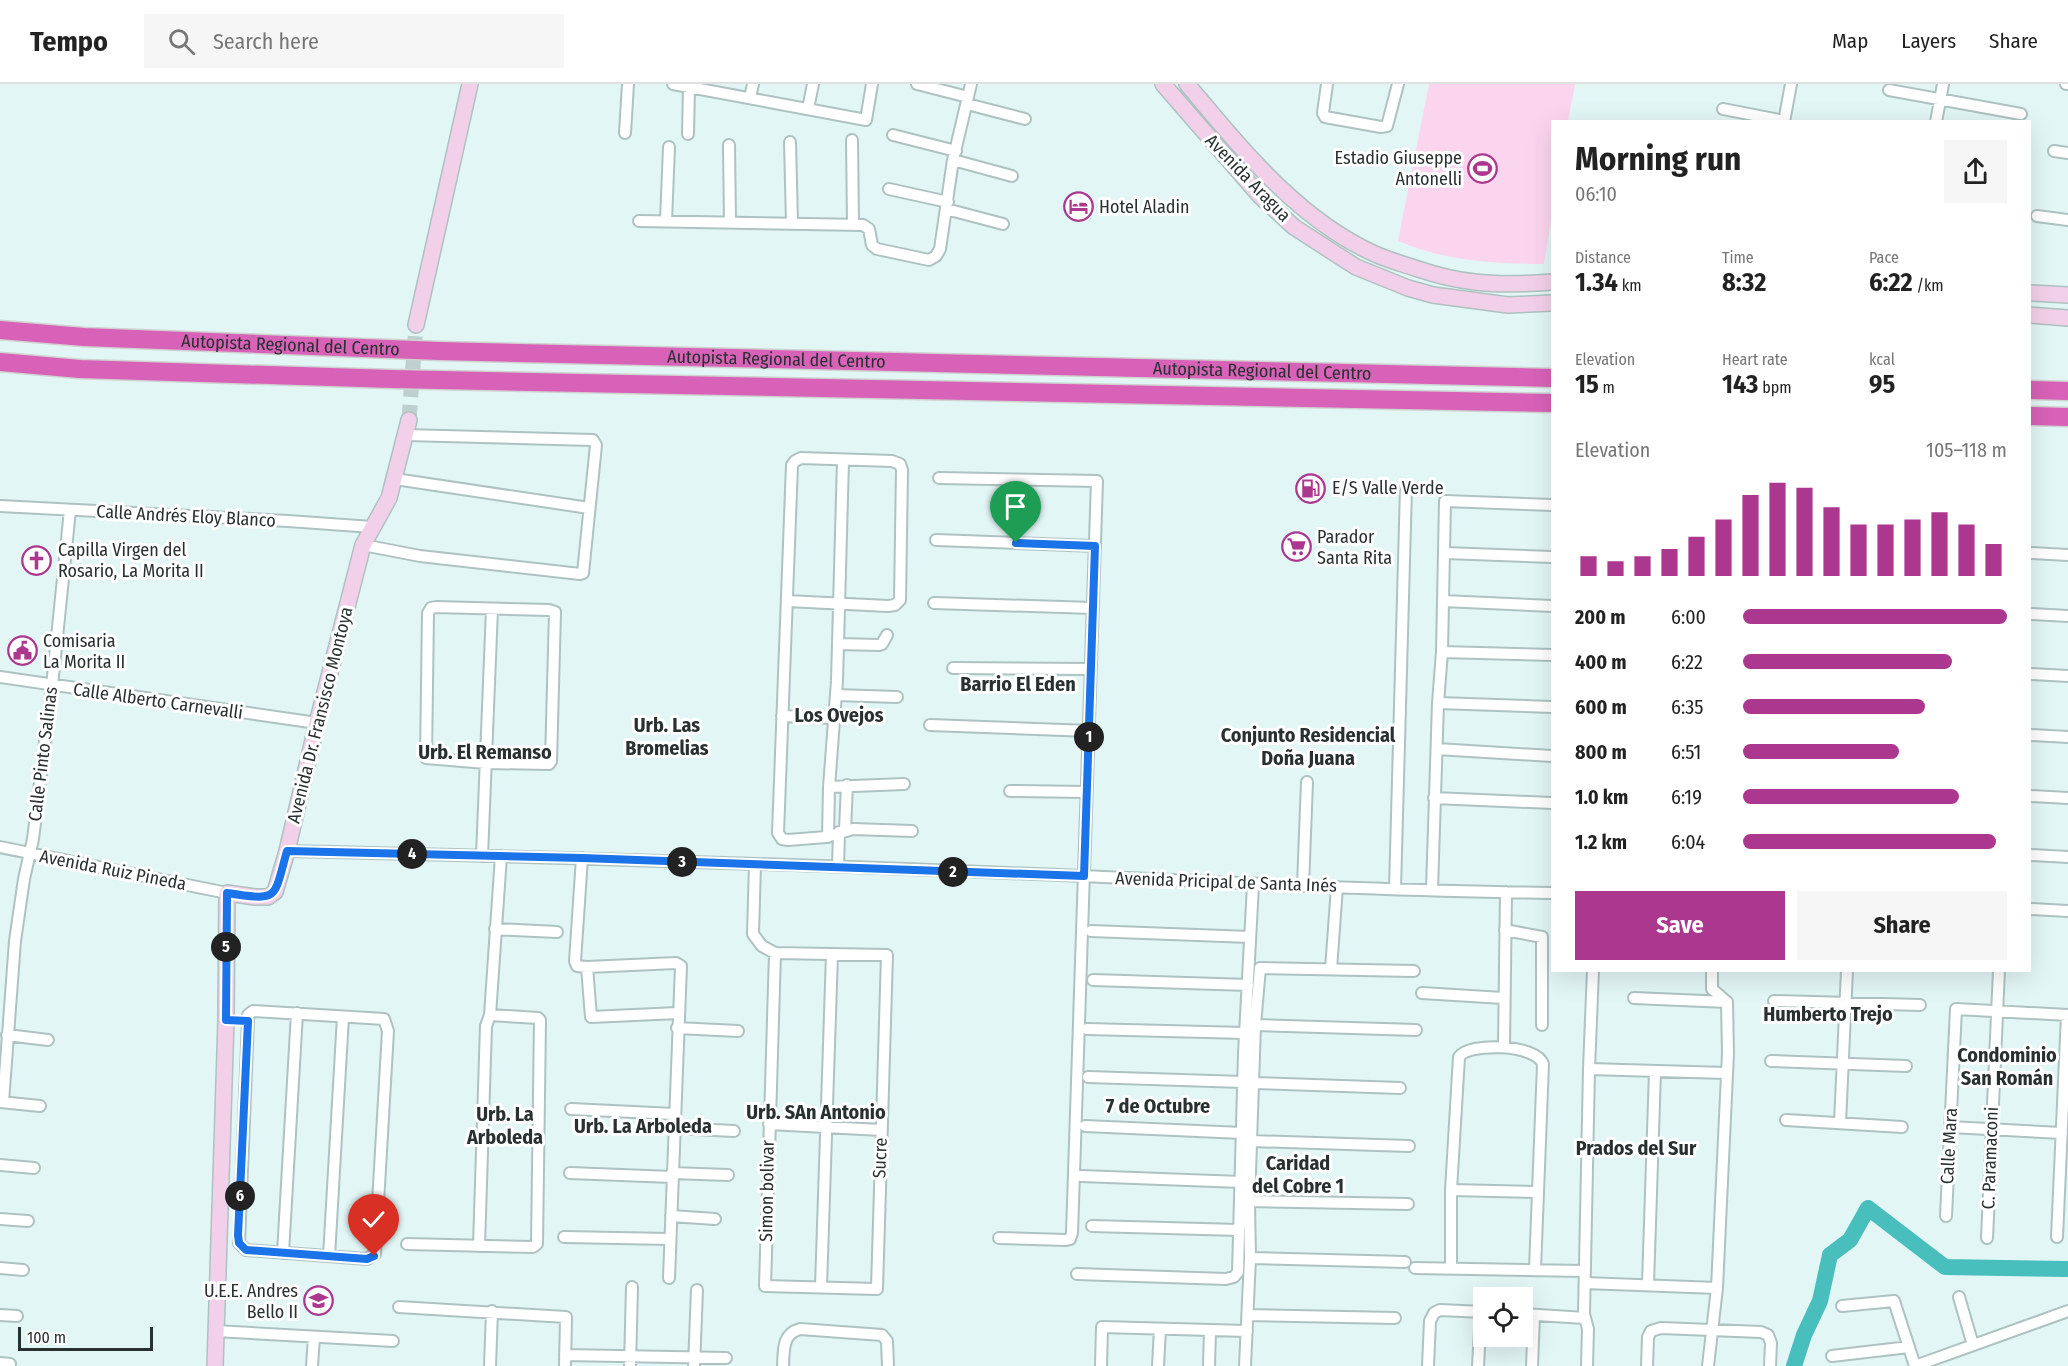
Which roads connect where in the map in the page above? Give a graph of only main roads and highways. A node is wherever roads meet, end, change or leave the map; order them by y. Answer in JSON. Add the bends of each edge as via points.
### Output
{"nodes":[{"id":1,"x":470,"y":84,"type":"edge"},
{"id":2,"x":1163,"y":84,"type":"edge"},
{"id":3,"x":1187,"y":84,"type":"edge"},
{"id":4,"x":1551,"y":282,"type":"edge"},
{"id":5,"x":2031,"y":293,"type":"edge"},
{"id":6,"x":2068,"y":295,"type":"edge"},
{"id":7,"x":1551,"y":303,"type":"edge"},
{"id":8,"x":2031,"y":315,"type":"edge"},
{"id":9,"x":2068,"y":318,"type":"edge"},
{"id":10,"x":416,"y":325,"type":"tunnel mouth"},
{"id":11,"x":0,"y":330,"type":"edge"},
{"id":12,"x":0,"y":362,"type":"edge"},
{"id":13,"x":1551,"y":378,"type":"edge"},
{"id":14,"x":2031,"y":390,"type":"edge"},
{"id":15,"x":2068,"y":391,"type":"edge"},
{"id":16,"x":1551,"y":403,"type":"edge"},
{"id":17,"x":2031,"y":416,"type":"edge"},
{"id":18,"x":2068,"y":417,"type":"edge"},
{"id":19,"x":409,"y":420,"type":"tunnel mouth"},
{"id":20,"x":215,"y":1366,"type":"edge"}],
"edges":[{"from":1,"to":10,"type":"main road"},
{"from":2,"to":7,"type":"main road","name":"Avenida Aragua","via":[[1260,196],[1294,227],[1356,267],[1433,295],[1508,305]]},
{"from":3,"to":4,"type":"main road","name":"Avenida Aragua","via":[[1295,201],[1328,227],[1374,254],[1473,282]]},
{"from":5,"to":6,"type":"main road"},
{"from":8,"to":9,"type":"main road"},
{"from":11,"to":13,"type":"highway","name":"Autopista Regional del Centro","via":[[440,351]]},
{"from":12,"to":16,"type":"highway","name":"Autopista Regional del Centro","via":[[80,369],[380,379]]},
{"from":14,"to":15,"type":"highway"},
{"from":17,"to":18,"type":"highway"},
{"from":19,"to":20,"type":"main road","name":"Avenida Dr. Fransisco Montoya","via":[[389,498],[363,545],[275,892],[268,897],[227,893]]}]}
